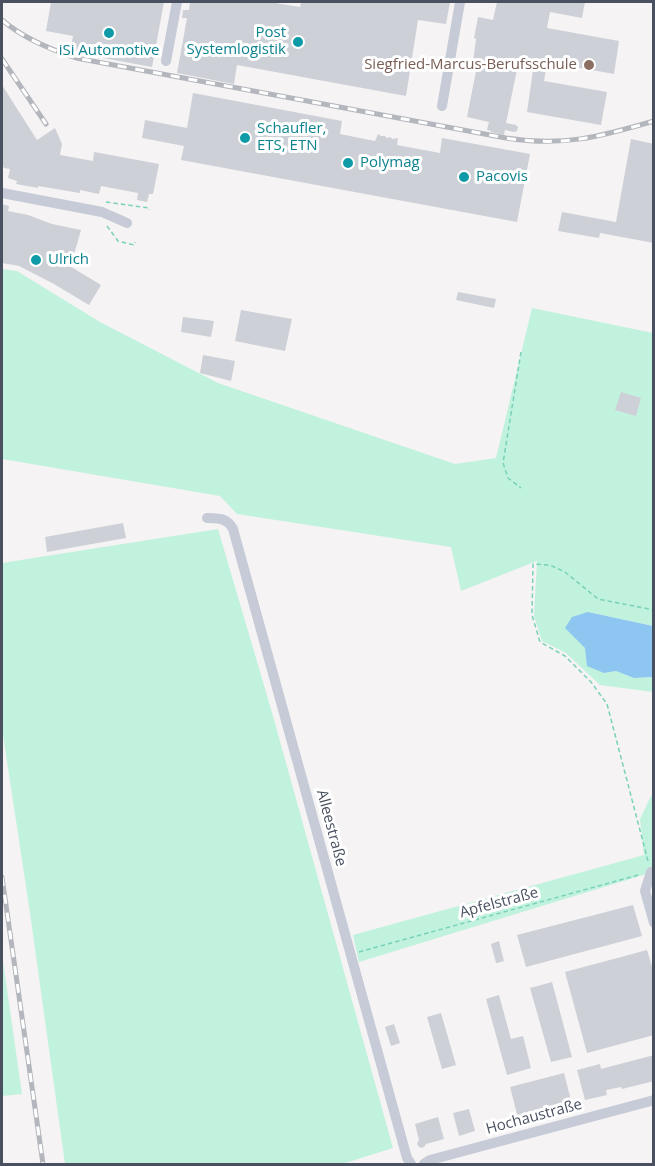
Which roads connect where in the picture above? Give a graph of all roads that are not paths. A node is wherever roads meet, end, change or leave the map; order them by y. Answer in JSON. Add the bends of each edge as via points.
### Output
{"nodes":[{"id":1,"x":177,"y":2,"type":"edge"},
{"id":2,"x":460,"y":2,"type":"edge"},
{"id":3,"x":166,"y":61,"type":"dead end"},
{"id":4,"x":442,"y":106,"type":"dead end"},
{"id":5,"x":2,"y":193,"type":"edge"},
{"id":6,"x":128,"y":223,"type":"dead end"},
{"id":7,"x":207,"y":518,"type":"dead end"},
{"id":8,"x":651,"y":872,"type":"road end"},
{"id":9,"x":654,"y":923,"type":"edge"},
{"id":10,"x":654,"y":1100,"type":"edge"},
{"id":11,"x":411,"y":1164,"type":"edge"},
{"id":12,"x":424,"y":1164,"type":"edge"}],
"edges":[{"from":1,"to":3,"type":"street"},
{"from":2,"to":4,"type":"street"},
{"from":5,"to":6,"type":"street","via":[[102,212]]},
{"from":7,"to":11,"type":"street","name":"Alleestraße","via":[[222,518],[233,530]]},
{"from":8,"to":9,"type":"street","via":[[645,891]]},
{"from":10,"to":12,"type":"street","name":"Hochaustraße"}]}
